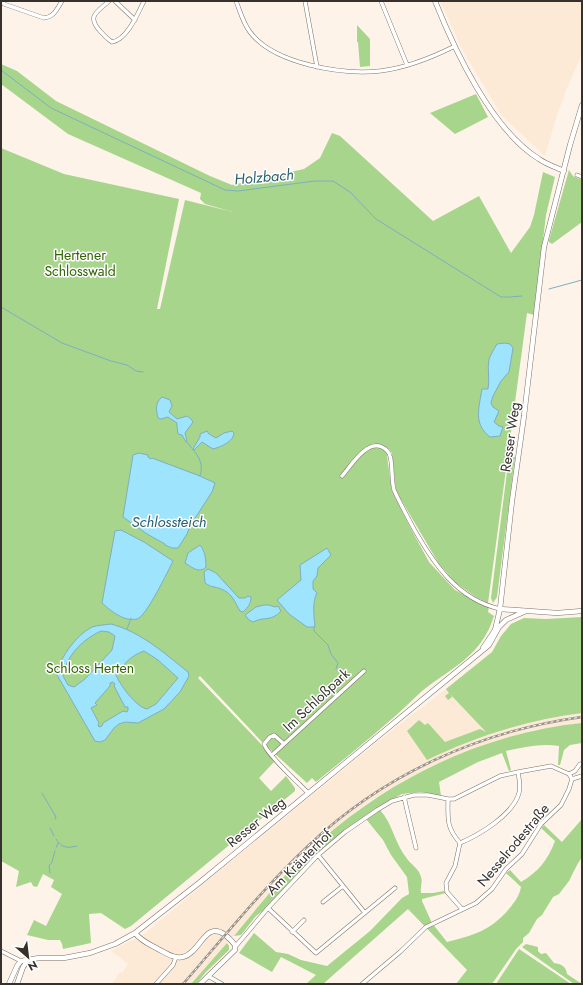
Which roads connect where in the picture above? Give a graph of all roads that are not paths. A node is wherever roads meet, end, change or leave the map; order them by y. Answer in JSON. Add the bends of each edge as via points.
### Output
{"nodes":[{"id":1,"x":2,"y":1,"type":"edge"},
{"id":2,"x":62,"y":1,"type":"edge"},
{"id":3,"x":109,"y":1,"type":"edge"},
{"id":4,"x":115,"y":1,"type":"edge"},
{"id":5,"x":144,"y":1,"type":"edge"},
{"id":6,"x":236,"y":1,"type":"edge"},
{"id":7,"x":305,"y":1,"type":"edge"},
{"id":8,"x":381,"y":1,"type":"edge"},
{"id":9,"x":434,"y":1,"type":"edge"},
{"id":10,"x":134,"y":20,"type":"junction"},
{"id":11,"x":455,"y":46,"type":"junction"},
{"id":12,"x":407,"y":65,"type":"junction"},
{"id":13,"x":317,"y":67,"type":"junction"},
{"id":14,"x":582,"y":104,"type":"edge"},
{"id":15,"x":564,"y":171,"type":"junction"},
{"id":16,"x":577,"y":175,"type":"dead end"},
{"id":17,"x":582,"y":177,"type":"edge"},
{"id":18,"x":342,"y":476,"type":"dead end"},
{"id":19,"x":500,"y":609,"type":"junction"},
{"id":20,"x":526,"y":611,"type":"junction"},
{"id":21,"x":582,"y":611,"type":"edge"},
{"id":22,"x":481,"y":651,"type":"junction"},
{"id":23,"x":364,"y":671,"type":"dead end"},
{"id":24,"x":284,"y":744,"type":"junction"},
{"id":25,"x":272,"y":755,"type":"junction"},
{"id":26,"x":582,"y":764,"type":"edge"},
{"id":27,"x":518,"y":772,"type":"junction"},
{"id":28,"x":569,"y":774,"type":"junction"},
{"id":29,"x":582,"y":776,"type":"edge"},
{"id":30,"x":572,"y":779,"type":"junction"},
{"id":31,"x":308,"y":793,"type":"junction"},
{"id":32,"x":404,"y":797,"type":"junction"},
{"id":33,"x":448,"y":800,"type":"junction"},
{"id":34,"x":460,"y":843,"type":"junction"},
{"id":35,"x":416,"y":848,"type":"dead end"},
{"id":36,"x":318,"y":855,"type":"junction"},
{"id":37,"x":343,"y":886,"type":"junction"},
{"id":38,"x":396,"y":888,"type":"dead end"},
{"id":39,"x":323,"y":902,"type":"dead end"},
{"id":40,"x":268,"y":908,"type":"junction"},
{"id":41,"x":462,"y":909,"type":"junction"},
{"id":42,"x":365,"y":913,"type":"junction"},
{"id":43,"x":304,"y":920,"type":"dead end"},
{"id":44,"x":292,"y":932,"type":"junction"},
{"id":45,"x":135,"y":933,"type":"junction"},
{"id":46,"x":235,"y":947,"type":"junction"},
{"id":47,"x":1,"y":951,"type":"edge"},
{"id":48,"x":176,"y":957,"type":"junction"},
{"id":49,"x":30,"y":959,"type":"junction"},
{"id":50,"x":22,"y":961,"type":"junction"},
{"id":51,"x":208,"y":976,"type":"junction"},
{"id":52,"x":9,"y":984,"type":"edge"},
{"id":53,"x":17,"y":984,"type":"edge"},
{"id":54,"x":156,"y":984,"type":"edge"},
{"id":55,"x":200,"y":984,"type":"edge"},
{"id":56,"x":222,"y":984,"type":"edge"},
{"id":57,"x":362,"y":984,"type":"edge"}],
"edges":[{"from":1,"to":2,"type":"street","via":[[4,4],[44,18],[54,14]]},
{"from":3,"to":10,"type":"street","via":[[94,15],[93,20],[94,25],[108,40],[116,41]]},
{"from":4,"to":10,"type":"street"},
{"from":5,"to":10,"type":"street"},
{"from":6,"to":13,"type":"street","via":[[249,32],[262,44],[297,62]]},
{"from":7,"to":13,"type":"street"},
{"from":8,"to":12,"type":"street"},
{"from":9,"to":11,"type":"main road"},
{"from":11,"to":12,"type":"street"},
{"from":11,"to":15,"type":"main road","via":[[490,109],[513,138],[539,160]]},
{"from":12,"to":13,"type":"street","via":[[371,71]]},
{"from":14,"to":15,"type":"main road","name":"Resser Weg"},
{"from":15,"to":19,"type":"main road","name":"Resser Weg","via":[[544,247]]},
{"from":16,"to":17,"type":"street"},
{"from":18,"to":19,"type":"street","via":[[366,449],[372,446],[384,448],[390,456],[394,490],[432,560],[462,591]]},
{"from":19,"to":20,"type":"main road"},
{"from":19,"to":22,"type":"main road","name":"Resser Weg","via":[[495,630]]},
{"from":20,"to":21,"type":"main road"},
{"from":20,"to":22,"type":"main road","name":"Resser Weg","via":[[506,620],[489,645]]},
{"from":22,"to":31,"type":"main road","name":"Resser Weg"},
{"from":23,"to":24,"type":"street","name":"Im Schloßpark"},
{"from":24,"to":25,"type":"street","name":"Im Schloßpark"},
{"from":24,"to":25,"type":"street","name":"Im Schloßpark","via":[[274,735],[267,740],[264,746]]},
{"from":25,"to":31,"type":"street","name":"Im Schloßpark"},
{"from":26,"to":28,"type":"street"},
{"from":27,"to":28,"type":"street","via":[[550,766]]},
{"from":27,"to":33,"type":"street","via":[[500,776]]},
{"from":27,"to":34,"type":"street","via":[[518,796],[504,816]]},
{"from":28,"to":30,"type":"street"},
{"from":29,"to":30,"type":"street"},
{"from":30,"to":41,"type":"street","name":"Nesselrodestraße","via":[[565,799],[540,824],[522,854],[506,868],[483,898]]},
{"from":31,"to":45,"type":"main road","name":"Resser Weg"},
{"from":32,"to":33,"type":"street","name":"Am Kräuterhof","via":[[421,794]]},
{"from":32,"to":35,"type":"street"},
{"from":32,"to":36,"type":"street","name":"Am Kräuterhof","via":[[377,810]]},
{"from":33,"to":34,"type":"street","via":[[448,822]]},
{"from":34,"to":41,"type":"street","via":[[446,884],[447,892]]},
{"from":36,"to":37,"type":"street"},
{"from":36,"to":40,"type":"street","name":"Am Kräuterhof"},
{"from":37,"to":39,"type":"street"},
{"from":37,"to":42,"type":"street"},
{"from":38,"to":42,"type":"street"},
{"from":40,"to":44,"type":"street"},
{"from":40,"to":46,"type":"street","name":"Am Kräuterhof"},
{"from":41,"to":57,"type":"street","name":"Nesselrodestraße","via":[[426,927]]},
{"from":42,"to":44,"type":"street","via":[[316,953]]},
{"from":43,"to":44,"type":"street"},
{"from":45,"to":48,"type":"main road","via":[[142,940]]},
{"from":45,"to":49,"type":"main road","name":"Resser Weg","via":[[90,953],[64,958]]},
{"from":46,"to":48,"type":"main road","via":[[225,935],[213,931],[208,933],[190,954]]},
{"from":46,"to":51,"type":"main road"},
{"from":47,"to":50,"type":"street"},
{"from":48,"to":54,"type":"street","via":[[173,965]]},
{"from":49,"to":50,"type":"main road","name":"Resser Weg"},
{"from":49,"to":53,"type":"main road","via":[[23,967]]},
{"from":50,"to":52,"type":"main road"},
{"from":51,"to":55,"type":"main road"},
{"from":51,"to":56,"type":"street"}]}
